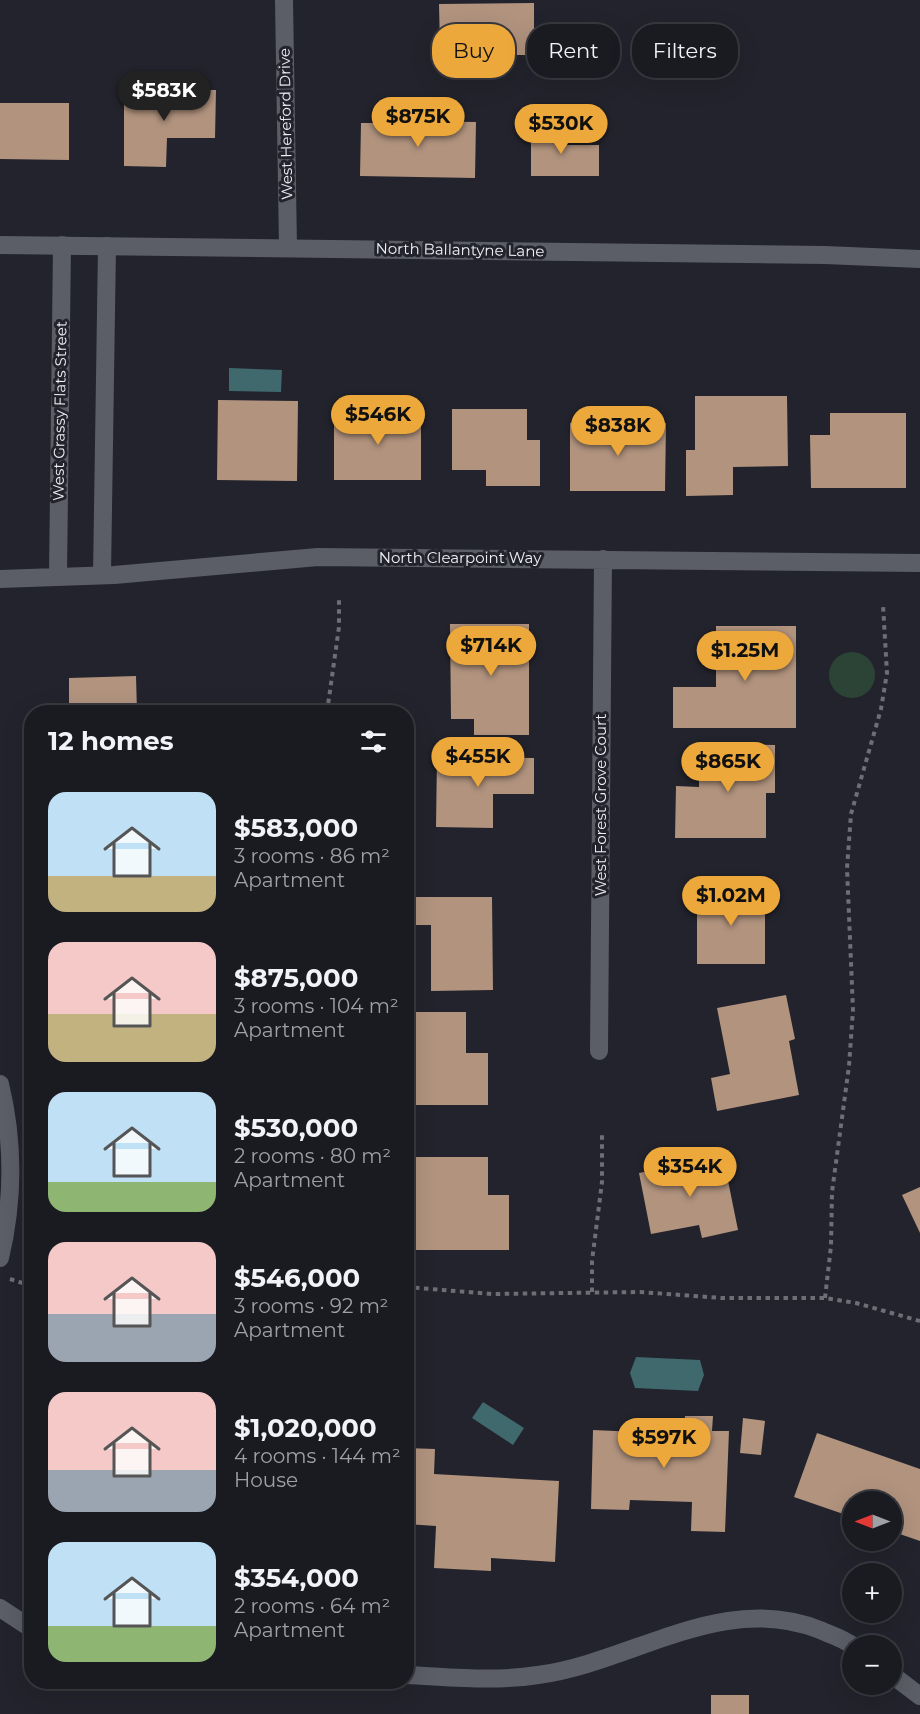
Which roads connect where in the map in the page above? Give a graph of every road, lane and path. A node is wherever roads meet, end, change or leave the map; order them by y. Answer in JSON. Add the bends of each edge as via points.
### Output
{"nodes":[{"id":1,"x":284,"y":0,"type":"edge"},
{"id":2,"x":0,"y":245,"type":"edge"},
{"id":3,"x":62,"y":245,"type":"junction"},
{"id":4,"x":107,"y":246,"type":"junction"},
{"id":5,"x":288,"y":247,"type":"junction"},
{"id":6,"x":920,"y":259,"type":"edge"},
{"id":7,"x":603,"y":559,"type":"junction"},
{"id":8,"x":920,"y":563,"type":"edge"},
{"id":9,"x":102,"y":575,"type":"junction"},
{"id":10,"x":58,"y":576,"type":"junction"},
{"id":11,"x":0,"y":579,"type":"edge"},
{"id":12,"x":339,"y":599,"type":"dead end"},
{"id":13,"x":883,"y":605,"type":"dead end"},
{"id":14,"x":328,"y":705,"type":"edge"},
{"id":15,"x":599,"y":1051,"type":"dead end"},
{"id":16,"x":0,"y":1084,"type":"edge"},
{"id":17,"x":602,"y":1135,"type":"dead end"},
{"id":18,"x":0,"y":1258,"type":"edge"},
{"id":19,"x":0,"y":1275,"type":"edge"},
{"id":20,"x":24,"y":1283,"type":"edge"},
{"id":21,"x":414,"y":1288,"type":"edge"},
{"id":22,"x":592,"y":1292,"type":"junction"},
{"id":23,"x":825,"y":1298,"type":"junction"},
{"id":24,"x":920,"y":1321,"type":"edge"},
{"id":25,"x":0,"y":1608,"type":"edge"},
{"id":26,"x":24,"y":1624,"type":"edge"},
{"id":27,"x":842,"y":1641,"type":"edge"},
{"id":28,"x":414,"y":1675,"type":"edge"},
{"id":29,"x":902,"y":1682,"type":"edge"},
{"id":30,"x":920,"y":1695,"type":"edge"}],
"edges":[{"from":1,"to":5,"type":"street","name":"West Hereford Drive"},
{"from":2,"to":3,"type":"street","name":"North Ballantyne Lane"},
{"from":3,"to":4,"type":"street","name":"North Ballantyne Lane"},
{"from":3,"to":10,"type":"street","name":"West Grassy Flats Street"},
{"from":4,"to":5,"type":"street","name":"North Ballantyne Lane"},
{"from":4,"to":9,"type":"street"},
{"from":5,"to":6,"type":"street","name":"North Ballantyne Lane"},
{"from":7,"to":8,"type":"street","name":"North Clearpoint Way"},
{"from":7,"to":9,"type":"street","name":"North Clearpoint Way","via":[[318,557]]},
{"from":7,"to":15,"type":"street","name":"West Forest Grove Court"},
{"from":9,"to":10,"type":"street","name":"North Clearpoint Way"},
{"from":10,"to":11,"type":"street","name":"North Clearpoint Way"},
{"from":12,"to":14,"type":"path"},
{"from":13,"to":23,"type":"path","via":[[887,673],[881,709],[851,814],[847,868],[853,1010],[832,1192]]},
{"from":16,"to":18,"type":"street","via":[[10,1140],[10,1202]]},
{"from":17,"to":22,"type":"path"},
{"from":19,"to":20,"type":"path"},
{"from":21,"to":22,"type":"path","via":[[492,1294]]},
{"from":22,"to":23,"type":"path"},
{"from":23,"to":24,"type":"path"},
{"from":25,"to":26,"type":"street"},
{"from":27,"to":28,"type":"street","via":[[796,1621],[753,1617],[715,1621],[590,1664],[539,1675],[489,1680]]},
{"from":29,"to":30,"type":"street"}]}
